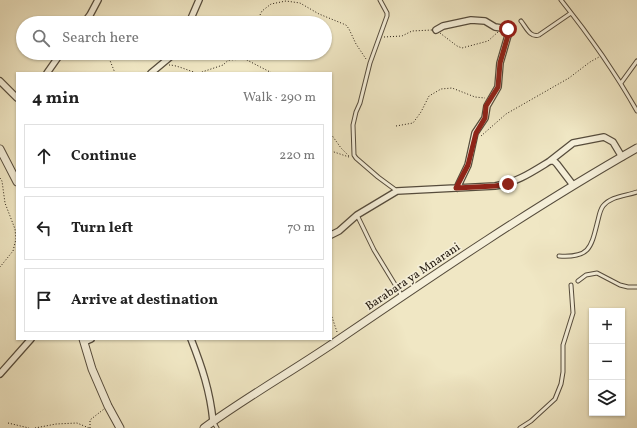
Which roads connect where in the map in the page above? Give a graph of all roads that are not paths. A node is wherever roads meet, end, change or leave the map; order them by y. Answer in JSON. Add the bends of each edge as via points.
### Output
{"nodes":[{"id":1,"x":98,"y":0,"type":"edge"},
{"id":2,"x":199,"y":0,"type":"edge"},
{"id":3,"x":380,"y":0,"type":"edge"},
{"id":4,"x":561,"y":0,"type":"edge"},
{"id":5,"x":571,"y":13,"type":"junction"},
{"id":6,"x":89,"y":16,"type":"edge"},
{"id":7,"x":192,"y":16,"type":"edge"},
{"id":8,"x":521,"y":21,"type":"dead end"},
{"id":9,"x":436,"y":30,"type":"road end"},
{"id":10,"x":56,"y":60,"type":"edge"},
{"id":11,"x":167,"y":60,"type":"edge"},
{"id":12,"x":637,"y":61,"type":"edge"},
{"id":13,"x":48,"y":72,"type":"edge"},
{"id":14,"x":152,"y":72,"type":"edge"},
{"id":15,"x":0,"y":81,"type":"edge"},
{"id":16,"x":621,"y":83,"type":"junction"},
{"id":17,"x":16,"y":97,"type":"edge"},
{"id":18,"x":637,"y":111,"type":"edge"},
{"id":19,"x":0,"y":148,"type":"edge"},
{"id":20,"x":637,"y":148,"type":"edge"},
{"id":21,"x":622,"y":157,"type":"junction"},
{"id":22,"x":550,"y":161,"type":"junction"},
{"id":23,"x":16,"y":180,"type":"edge"},
{"id":24,"x":572,"y":185,"type":"junction"},
{"id":25,"x":456,"y":188,"type":"junction"},
{"id":26,"x":397,"y":191,"type":"junction"},
{"id":27,"x":637,"y":192,"type":"edge"},
{"id":28,"x":357,"y":215,"type":"junction"},
{"id":29,"x":332,"y":235,"type":"edge"},
{"id":30,"x":559,"y":256,"type":"dead end"},
{"id":31,"x":578,"y":281,"type":"dead end"},
{"id":32,"x":571,"y":285,"type":"dead end"},
{"id":33,"x":637,"y":287,"type":"edge"},
{"id":34,"x":402,"y":296,"type":"junction"},
{"id":35,"x":30,"y":340,"type":"edge"},
{"id":36,"x":86,"y":340,"type":"edge"},
{"id":37,"x":191,"y":340,"type":"edge"},
{"id":38,"x":0,"y":374,"type":"edge"},
{"id":39,"x":215,"y":425,"type":"edge"},
{"id":40,"x":120,"y":428,"type":"edge"},
{"id":41,"x":204,"y":428,"type":"edge"},
{"id":42,"x":520,"y":428,"type":"edge"}],
"edges":[{"from":1,"to":6,"type":"street"},
{"from":2,"to":7,"type":"street"},
{"from":3,"to":26,"type":"lane","via":[[387,16],[356,112],[353,125],[354,148],[356,158]]},
{"from":4,"to":5,"type":"lane"},
{"from":5,"to":8,"type":"lane","via":[[535,36],[531,35]]},
{"from":5,"to":16,"type":"lane"},
{"from":9,"to":25,"type":"street","via":[[472,20],[485,21],[495,27],[508,29],[509,32],[500,63],[498,87],[486,106],[485,118],[473,140],[468,165]]},
{"from":10,"to":13,"type":"street"},
{"from":11,"to":14,"type":"street"},
{"from":12,"to":16,"type":"lane"},
{"from":15,"to":17,"type":"street"},
{"from":16,"to":18,"type":"lane"},
{"from":19,"to":23,"type":"street"},
{"from":20,"to":21,"type":"street","name":"Barabara ya Mnarani"},
{"from":21,"to":22,"type":"street","via":[[613,142],[604,138],[573,143]]},
{"from":21,"to":24,"type":"street","name":"Barabara ya Mnarani"},
{"from":22,"to":24,"type":"street","via":[[557,164]]},
{"from":22,"to":25,"type":"street","via":[[508,184]]},
{"from":24,"to":34,"type":"street","name":"Barabara ya Mnarani"},
{"from":25,"to":26,"type":"street"},
{"from":26,"to":28,"type":"street"},
{"from":27,"to":30,"type":"lane","via":[[617,197],[602,207],[593,240],[582,255]]},
{"from":28,"to":29,"type":"street"},
{"from":28,"to":34,"type":"lane","via":[[374,250]]},
{"from":31,"to":33,"type":"lane","via":[[586,275],[597,273],[620,285]]},
{"from":32,"to":42,"type":"lane","via":[[572,313],[563,345],[563,372],[557,395]]},
{"from":34,"to":39,"type":"street","name":"Barabara ya Mnarani"},
{"from":35,"to":38,"type":"street"},
{"from":36,"to":40,"type":"street","via":[[92,369]]},
{"from":37,"to":39,"type":"street","via":[[205,376]]},
{"from":39,"to":41,"type":"street","name":"Barabara ya Mnarani"}]}
